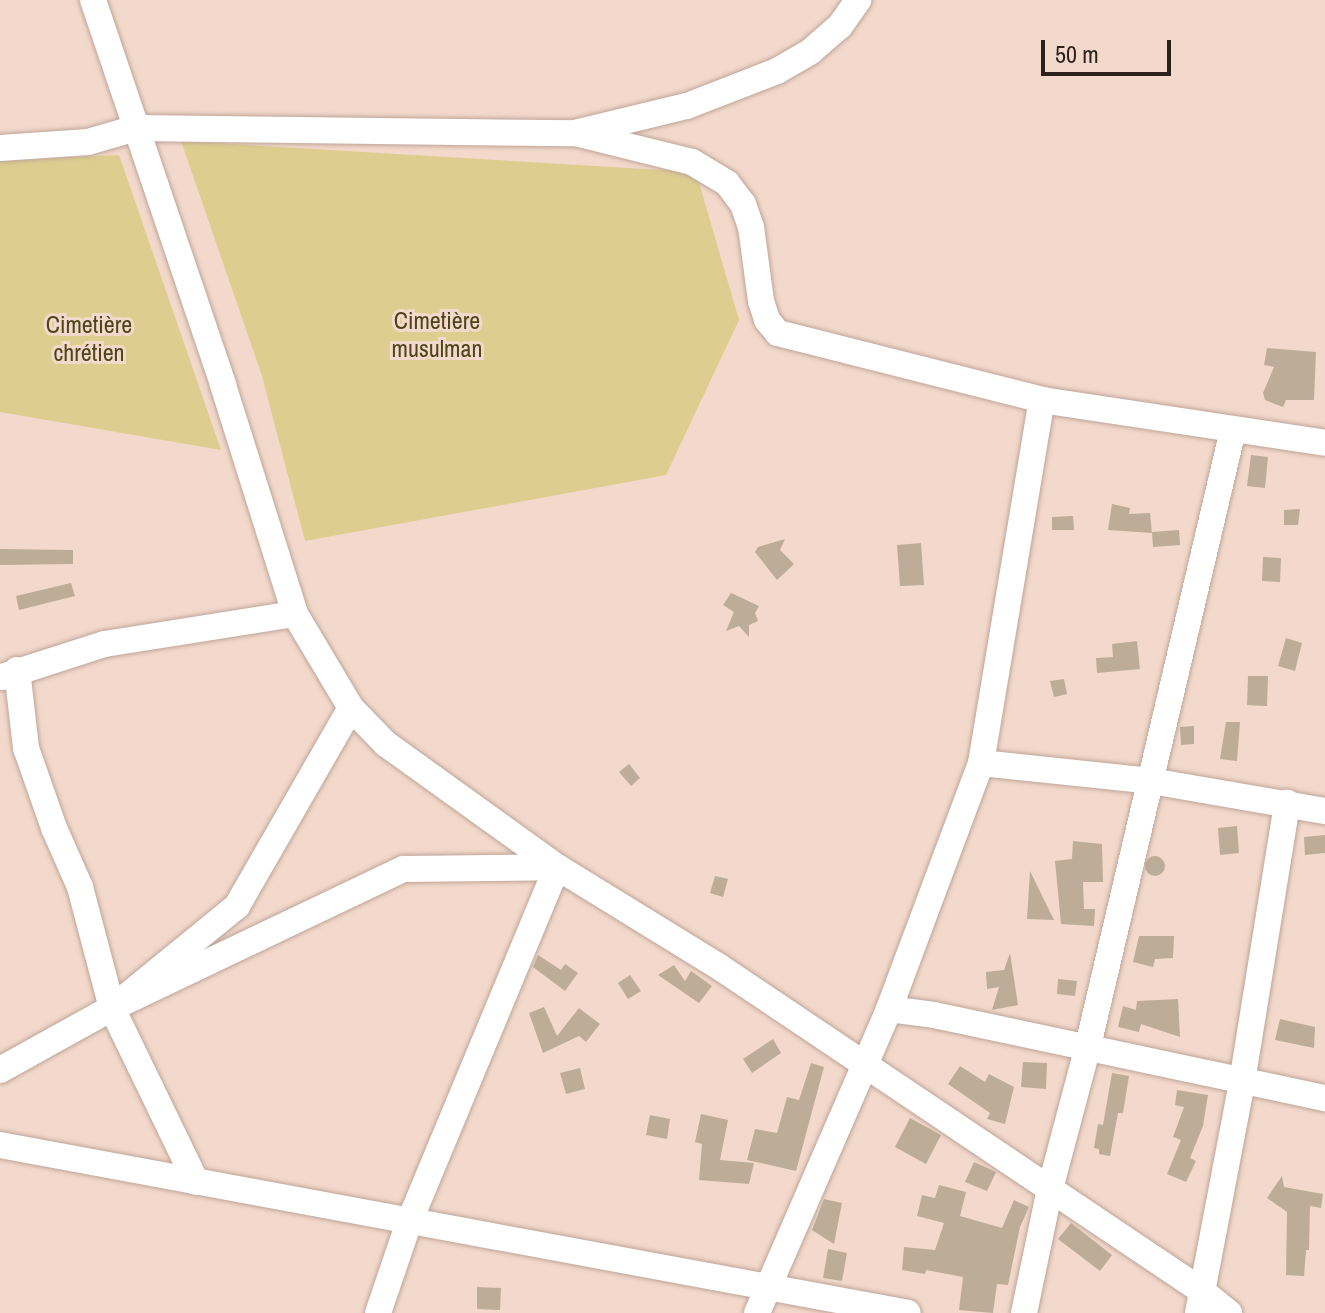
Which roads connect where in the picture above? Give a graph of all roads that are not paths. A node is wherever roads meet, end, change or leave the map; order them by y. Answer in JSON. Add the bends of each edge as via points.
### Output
{"nodes":[{"id":1,"x":93,"y":0,"type":"edge"},
{"id":2,"x":858,"y":0,"type":"edge"},
{"id":3,"x":136,"y":128,"type":"junction"},
{"id":4,"x":575,"y":133,"type":"junction"},
{"id":5,"x":0,"y":148,"type":"edge"},
{"id":6,"x":1042,"y":400,"type":"junction"},
{"id":7,"x":1233,"y":430,"type":"junction"},
{"id":8,"x":1325,"y":443,"type":"edge"},
{"id":9,"x":295,"y":614,"type":"junction"},
{"id":10,"x":8,"y":674,"type":"edge"},
{"id":11,"x":351,"y":708,"type":"junction"},
{"id":12,"x":981,"y":763,"type":"junction"},
{"id":13,"x":1151,"y":781,"type":"junction"},
{"id":14,"x":1287,"y":803,"type":"junction"},
{"id":15,"x":1325,"y":811,"type":"edge"},
{"id":16,"x":557,"y":867,"type":"junction"},
{"id":17,"x":112,"y":1008,"type":"junction"},
{"id":18,"x":889,"y":1009,"type":"junction"},
{"id":19,"x":1087,"y":1050,"type":"junction"},
{"id":20,"x":863,"y":1063,"type":"junction"},
{"id":21,"x":0,"y":1070,"type":"edge"},
{"id":22,"x":1242,"y":1082,"type":"junction"},
{"id":23,"x":1325,"y":1098,"type":"edge"},
{"id":24,"x":0,"y":1145,"type":"edge"},
{"id":25,"x":196,"y":1182,"type":"junction"},
{"id":26,"x":1050,"y":1189,"type":"junction"},
{"id":27,"x":409,"y":1222,"type":"junction"},
{"id":28,"x":766,"y":1287,"type":"junction"},
{"id":29,"x":1200,"y":1302,"type":"edge"},
{"id":30,"x":378,"y":1313,"type":"edge"},
{"id":31,"x":757,"y":1313,"type":"edge"},
{"id":32,"x":908,"y":1313,"type":"edge"},
{"id":33,"x":1024,"y":1313,"type":"edge"},
{"id":34,"x":1229,"y":1313,"type":"edge"}],
"edges":[{"from":1,"to":3,"type":"street"},
{"from":2,"to":4,"type":"street","via":[[840,26],[777,71],[687,106]]},
{"from":3,"to":4,"type":"street"},
{"from":3,"to":5,"type":"street","via":[[88,142]]},
{"from":3,"to":9,"type":"street"},
{"from":4,"to":6,"type":"street","via":[[692,162],[727,183],[751,227],[761,301],[778,333]]},
{"from":6,"to":7,"type":"street"},
{"from":6,"to":12,"type":"street"},
{"from":7,"to":8,"type":"street"},
{"from":7,"to":13,"type":"street"},
{"from":9,"to":10,"type":"street","via":[[105,644]]},
{"from":9,"to":11,"type":"street"},
{"from":10,"to":17,"type":"street","via":[[26,748],[80,887]]},
{"from":11,"to":16,"type":"street","via":[[386,744]]},
{"from":11,"to":17,"type":"street","via":[[237,906]]},
{"from":12,"to":13,"type":"street"},
{"from":12,"to":18,"type":"street"},
{"from":13,"to":14,"type":"street"},
{"from":13,"to":19,"type":"street"},
{"from":14,"to":15,"type":"street"},
{"from":14,"to":22,"type":"street"},
{"from":16,"to":17,"type":"street","via":[[404,869]]},
{"from":16,"to":20,"type":"street"},
{"from":16,"to":27,"type":"street"},
{"from":17,"to":21,"type":"street"},
{"from":17,"to":25,"type":"street"},
{"from":18,"to":19,"type":"street"},
{"from":18,"to":20,"type":"street"},
{"from":19,"to":22,"type":"street"},
{"from":19,"to":26,"type":"street"},
{"from":20,"to":26,"type":"street"},
{"from":20,"to":28,"type":"street"},
{"from":22,"to":23,"type":"street"},
{"from":22,"to":29,"type":"street"},
{"from":24,"to":25,"type":"street"},
{"from":25,"to":27,"type":"street"},
{"from":26,"to":29,"type":"street"},
{"from":26,"to":33,"type":"street"},
{"from":27,"to":28,"type":"street"},
{"from":27,"to":30,"type":"street"},
{"from":28,"to":31,"type":"street"},
{"from":28,"to":32,"type":"street"},
{"from":29,"to":34,"type":"street"}]}
